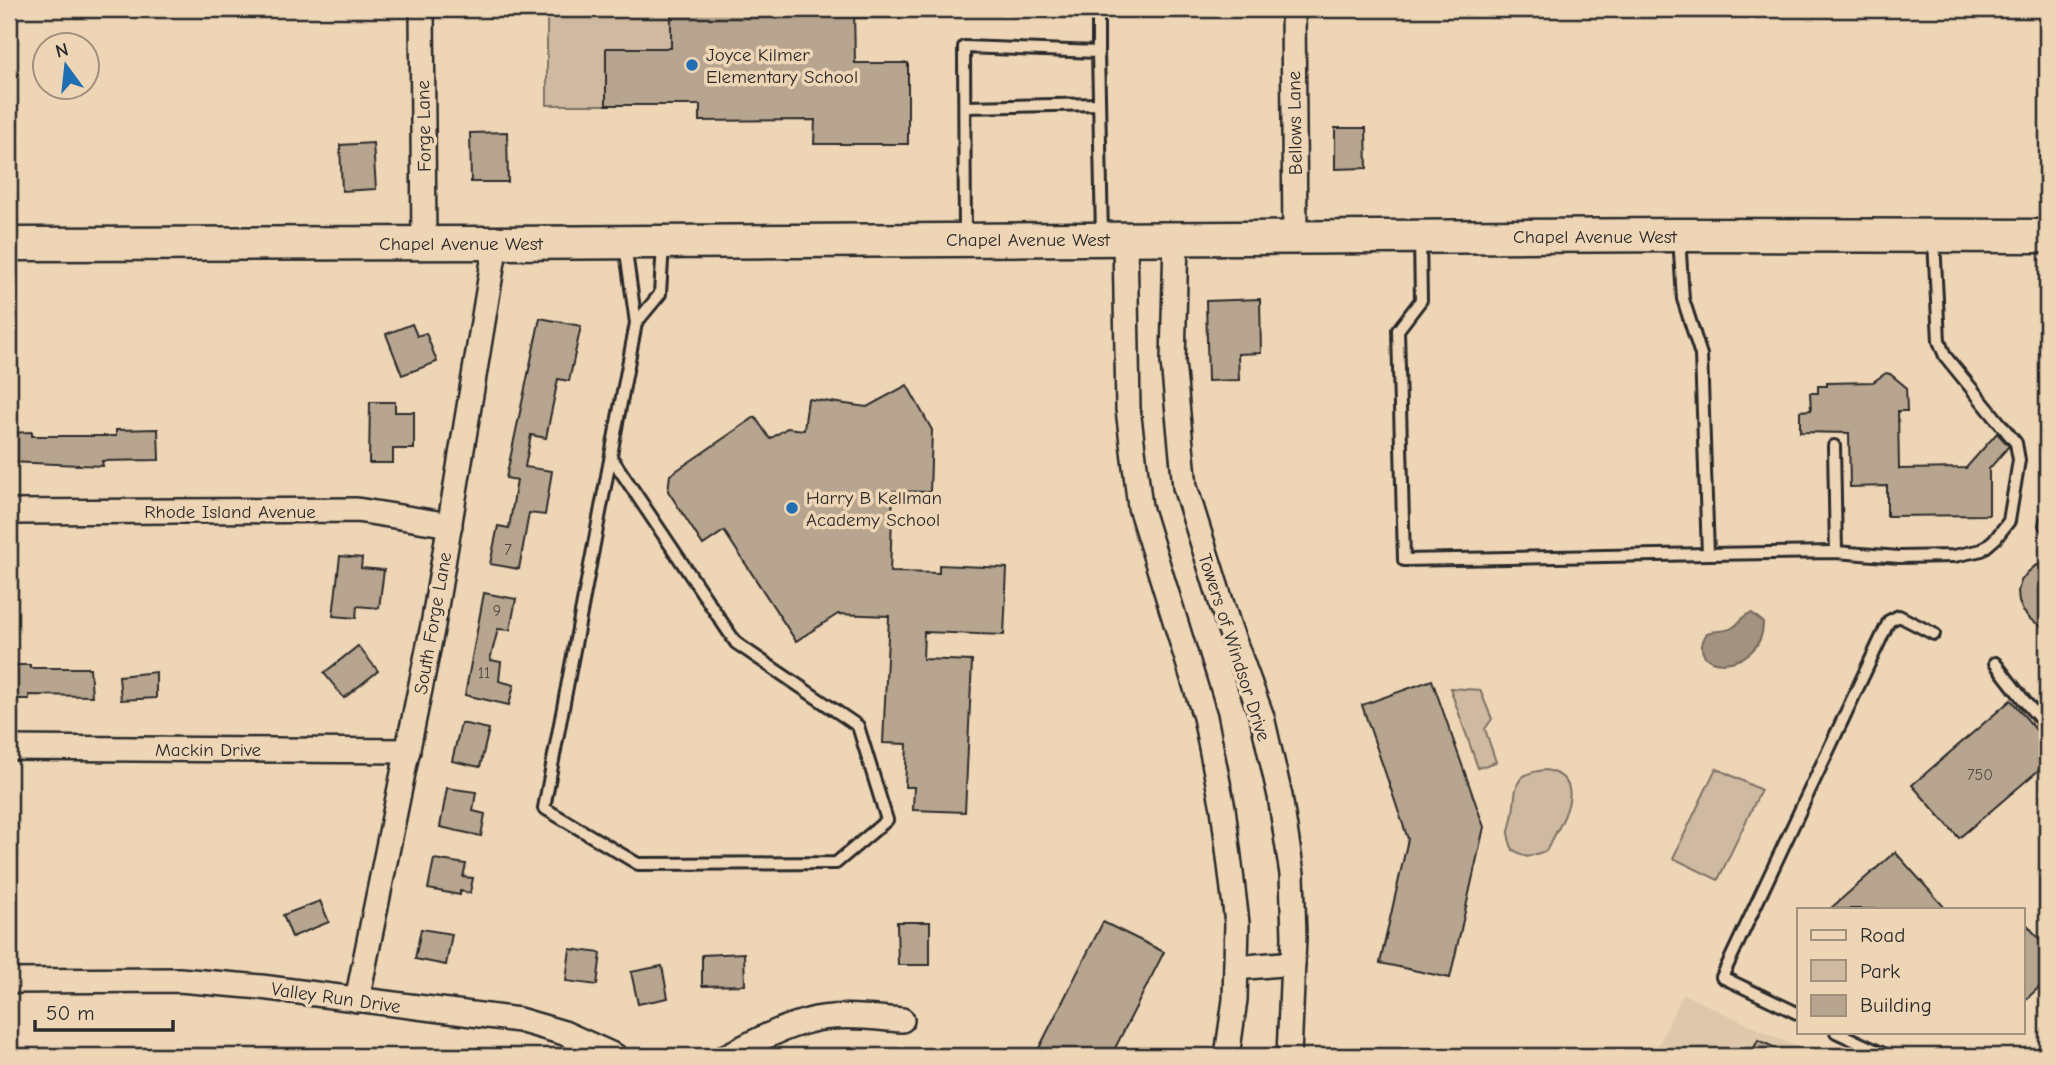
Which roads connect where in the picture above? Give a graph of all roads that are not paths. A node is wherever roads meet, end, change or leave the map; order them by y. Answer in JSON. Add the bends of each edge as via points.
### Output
{"nodes":[{"id":1,"x":422,"y":9,"type":"edge"},
{"id":2,"x":1098,"y":9,"type":"edge"},
{"id":3,"x":1293,"y":9,"type":"edge"},
{"id":4,"x":1098,"y":52,"type":"junction"},
{"id":5,"x":1099,"y":104,"type":"junction"},
{"id":6,"x":966,"y":107,"type":"junction"},
{"id":7,"x":1679,"y":235,"type":"junction"},
{"id":8,"x":1420,"y":236,"type":"junction"},
{"id":9,"x":1934,"y":236,"type":"junction"},
{"id":10,"x":2047,"y":236,"type":"edge"},
{"id":11,"x":1114,"y":238,"type":"junction"},
{"id":12,"x":1176,"y":238,"type":"junction"},
{"id":13,"x":1295,"y":238,"type":"junction"},
{"id":14,"x":965,"y":239,"type":"junction"},
{"id":15,"x":624,"y":242,"type":"junction"},
{"id":16,"x":663,"y":242,"type":"junction"},
{"id":17,"x":424,"y":243,"type":"junction"},
{"id":18,"x":496,"y":243,"type":"junction"},
{"id":19,"x":9,"y":244,"type":"edge"},
{"id":20,"x":636,"y":323,"type":"junction"},
{"id":21,"x":1834,"y":446,"type":"dead end"},
{"id":22,"x":611,"y":457,"type":"junction"},
{"id":23,"x":9,"y":512,"type":"edge"},
{"id":24,"x":2047,"y":519,"type":"edge"},
{"id":25,"x":450,"y":525,"type":"junction"},
{"id":26,"x":2047,"y":526,"type":"edge"},
{"id":27,"x":1836,"y":552,"type":"junction"},
{"id":28,"x":1708,"y":554,"type":"junction"},
{"id":29,"x":1934,"y":634,"type":"dead end"},
{"id":30,"x":1995,"y":663,"type":"dead end"},
{"id":31,"x":2047,"y":727,"type":"edge"},
{"id":32,"x":9,"y":748,"type":"edge"},
{"id":33,"x":408,"y":751,"type":"junction"},
{"id":34,"x":1293,"y":963,"type":"junction"},
{"id":35,"x":1236,"y":968,"type":"junction"},
{"id":36,"x":9,"y":981,"type":"edge"},
{"id":37,"x":357,"y":1000,"type":"junction"},
{"id":38,"x":1797,"y":1013,"type":"edge"},
{"id":39,"x":902,"y":1020,"type":"dead end"},
{"id":40,"x":1840,"y":1034,"type":"edge"},
{"id":41,"x":615,"y":1056,"type":"edge"},
{"id":42,"x":727,"y":1056,"type":"edge"},
{"id":43,"x":1227,"y":1056,"type":"edge"},
{"id":44,"x":1289,"y":1056,"type":"edge"},
{"id":45,"x":1888,"y":1056,"type":"edge"}],
"edges":[{"from":1,"to":17,"type":"street","name":"Forge Lane"},
{"from":2,"to":4,"type":"lane"},
{"from":3,"to":13,"type":"street","name":"Bellows Lane"},
{"from":4,"to":5,"type":"lane"},
{"from":4,"to":6,"type":"lane","via":[[964,47]]},
{"from":5,"to":6,"type":"lane"},
{"from":5,"to":11,"type":"lane"},
{"from":6,"to":14,"type":"lane"},
{"from":7,"to":8,"type":"main road","name":"Chapel Avenue West"},
{"from":7,"to":9,"type":"main road","name":"Chapel Avenue West"},
{"from":7,"to":28,"type":"lane","via":[[1683,299],[1701,355]]},
{"from":8,"to":13,"type":"main road","name":"Chapel Avenue West"},
{"from":8,"to":28,"type":"lane","via":[[1422,300],[1398,330],[1404,560]]},
{"from":9,"to":10,"type":"main road","name":"Chapel Avenue West"},
{"from":9,"to":27,"type":"lane","via":[[1939,341],[1961,378],[2016,443],[2019,460],[2009,521],[1982,550],[1954,556]]},
{"from":11,"to":12,"type":"main road","name":"Chapel Avenue West"},
{"from":11,"to":14,"type":"main road","name":"Chapel Avenue West"},
{"from":11,"to":35,"type":"street","via":[[1140,507],[1205,717],[1223,808],[1237,922]]},
{"from":12,"to":13,"type":"main road","name":"Chapel Avenue West"},
{"from":12,"to":34,"type":"street","name":"Towers of Windsor Drive","via":[[1173,362],[1185,487],[1262,717],[1280,796],[1292,874]]},
{"from":14,"to":16,"type":"main road","name":"Chapel Avenue West"},
{"from":15,"to":16,"type":"main road","name":"Chapel Avenue West"},
{"from":15,"to":18,"type":"main road","name":"Chapel Avenue West"},
{"from":15,"to":20,"type":"lane"},
{"from":16,"to":20,"type":"lane","via":[[660,294]]},
{"from":17,"to":18,"type":"main road","name":"Chapel Avenue West"},
{"from":17,"to":19,"type":"main road","name":"Chapel Avenue West"},
{"from":18,"to":25,"type":"street","name":"South Forge Lane"},
{"from":20,"to":22,"type":"lane"},
{"from":21,"to":27,"type":"lane"},
{"from":22,"to":22,"type":"lane","via":[[544,808],[638,864],[836,863],[887,820],[858,726],[736,643]]},
{"from":23,"to":25,"type":"street","name":"Rhode Island Avenue","via":[[357,510]]},
{"from":24,"to":26,"type":"lane"},
{"from":25,"to":33,"type":"street","name":"South Forge Lane"},
{"from":27,"to":28,"type":"lane"},
{"from":29,"to":38,"type":"lane","via":[[1899,616],[1889,621],[1722,977]]},
{"from":30,"to":31,"type":"lane"},
{"from":32,"to":33,"type":"street","name":"Mackin Drive"},
{"from":33,"to":37,"type":"street","name":"South Forge Lane"},
{"from":34,"to":35,"type":"street"},
{"from":34,"to":44,"type":"street","name":"Towers of Windsor Drive"},
{"from":35,"to":43,"type":"street"},
{"from":36,"to":37,"type":"street","name":"Valley Run Drive","via":[[179,980]]},
{"from":37,"to":41,"type":"street","name":"Valley Run Drive","via":[[519,1020],[564,1033]]},
{"from":39,"to":42,"type":"street","via":[[856,1016],[809,1020]]},
{"from":40,"to":45,"type":"lane"}]}
